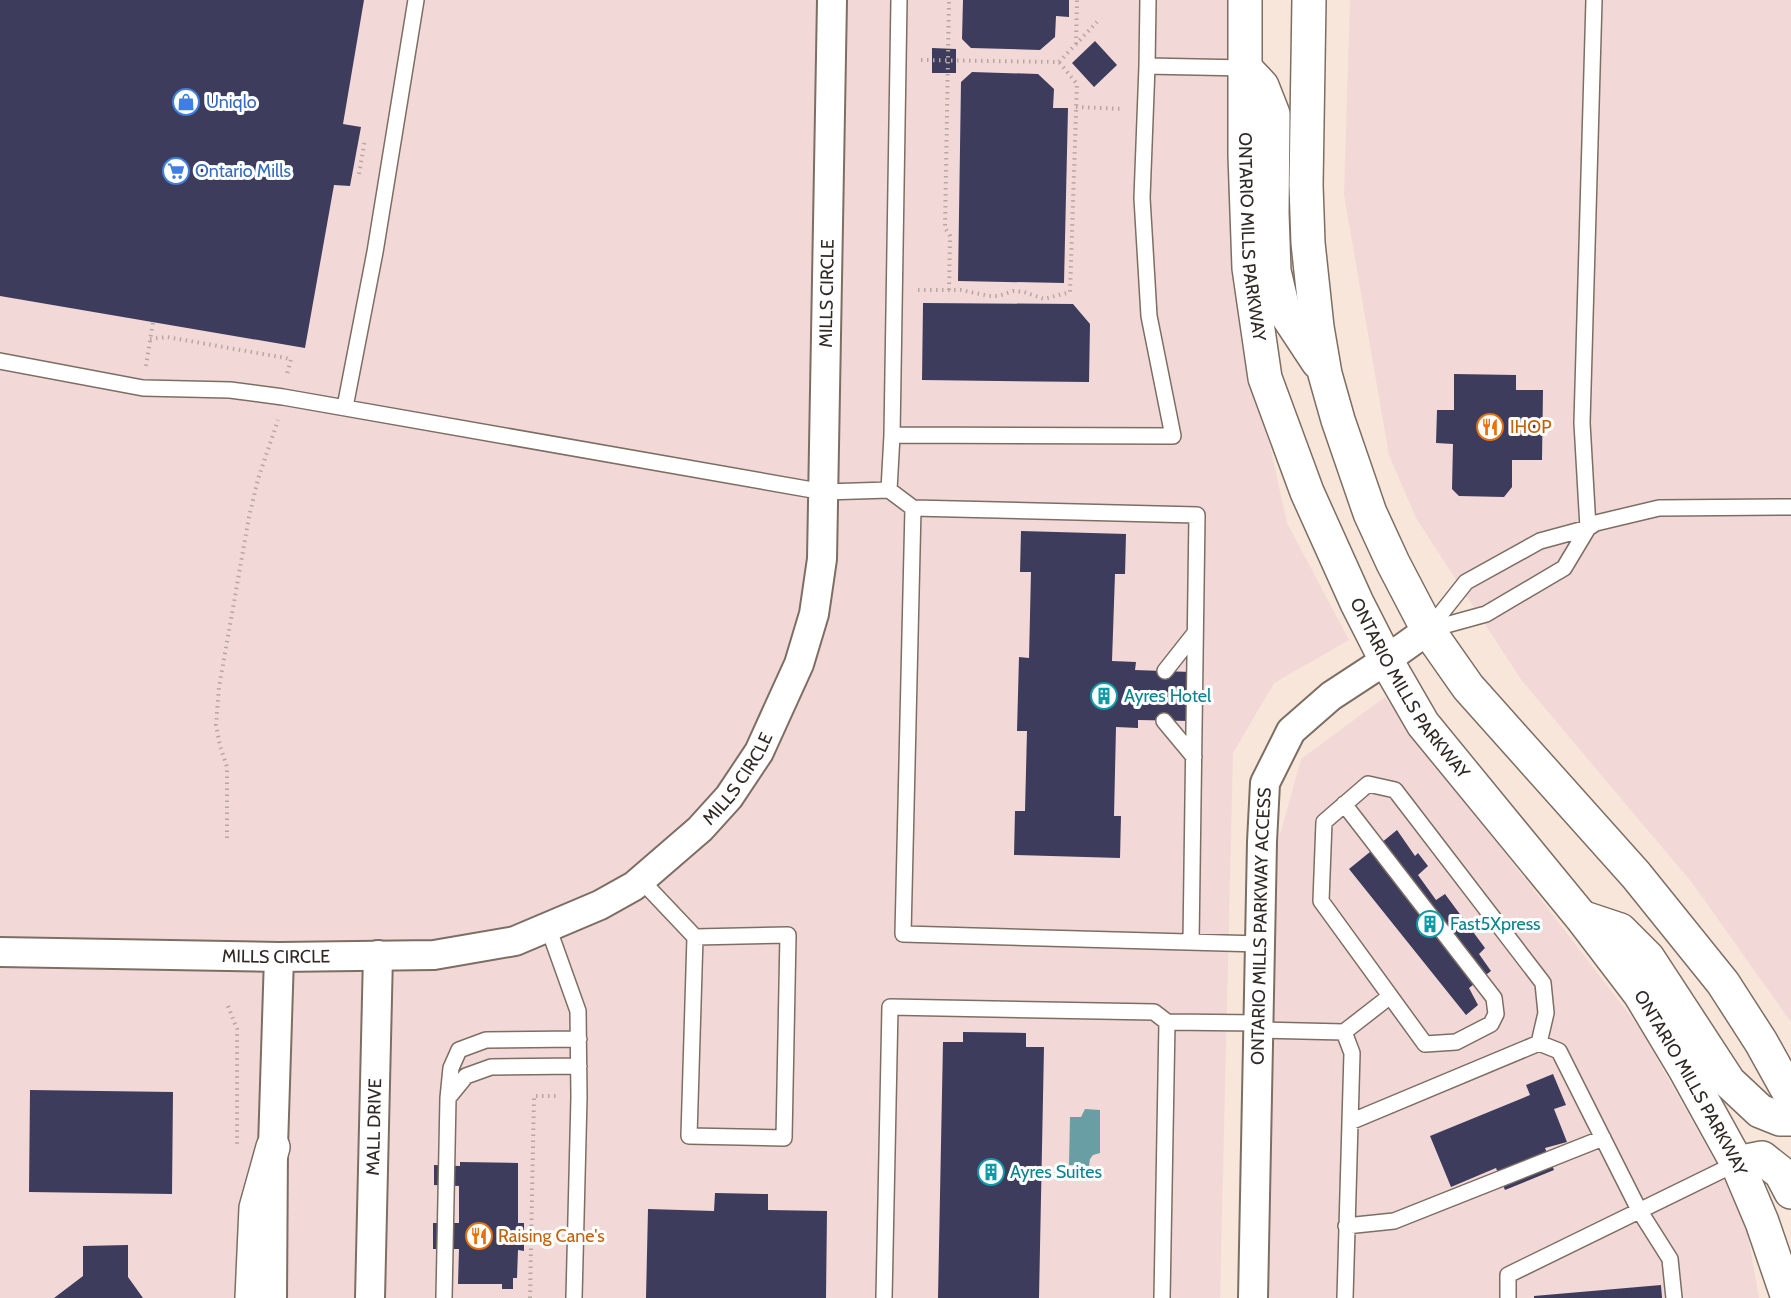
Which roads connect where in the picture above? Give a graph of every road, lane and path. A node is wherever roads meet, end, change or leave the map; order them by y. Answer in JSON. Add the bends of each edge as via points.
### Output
{"nodes":[{"id":1,"x":416,"y":0,"type":"edge"},
{"id":2,"x":832,"y":0,"type":"edge"},
{"id":3,"x":899,"y":0,"type":"edge"},
{"id":4,"x":949,"y":0,"type":"edge"},
{"id":5,"x":1077,"y":0,"type":"edge"},
{"id":6,"x":1148,"y":0,"type":"edge"},
{"id":7,"x":1245,"y":0,"type":"edge"},
{"id":8,"x":1309,"y":0,"type":"edge"},
{"id":9,"x":1594,"y":0,"type":"edge"},
{"id":10,"x":1096,"y":22,"type":"dead end"},
{"id":11,"x":1076,"y":44,"type":"junction"},
{"id":12,"x":898,"y":60,"type":"junction"},
{"id":13,"x":948,"y":60,"type":"junction"},
{"id":14,"x":1059,"y":62,"type":"junction"},
{"id":15,"x":1147,"y":66,"type":"junction"},
{"id":16,"x":1245,"y":68,"type":"junction"},
{"id":17,"x":1076,"y":107,"type":"junction"},
{"id":18,"x":1101,"y":108,"type":"dead end"},
{"id":19,"x":365,"y":139,"type":"dead end"},
{"id":20,"x":355,"y":157,"type":"dead end"},
{"id":21,"x":361,"y":158,"type":"junction"},
{"id":22,"x":359,"y":174,"type":"dead end"},
{"id":23,"x":894,"y":289,"type":"junction"},
{"id":24,"x":949,"y":290,"type":"junction"},
{"id":25,"x":153,"y":322,"type":"dead end"},
{"id":26,"x":150,"y":339,"type":"junction"},
{"id":27,"x":0,"y":361,"type":"edge"},
{"id":28,"x":287,"y":374,"type":"dead end"},
{"id":29,"x":1325,"y":374,"type":"junction"},
{"id":30,"x":143,"y":388,"type":"junction"},
{"id":31,"x":345,"y":407,"type":"junction"},
{"id":32,"x":278,"y":420,"type":"dead end"},
{"id":33,"x":892,"y":435,"type":"junction"},
{"id":34,"x":889,"y":490,"type":"junction"},
{"id":35,"x":824,"y":492,"type":"junction"},
{"id":36,"x":1791,"y":507,"type":"edge"},
{"id":37,"x":913,"y":508,"type":"junction"},
{"id":38,"x":1588,"y":528,"type":"junction"},
{"id":39,"x":1428,"y":630,"type":"junction"},
{"id":40,"x":1195,"y":633,"type":"junction"},
{"id":41,"x":1386,"y":660,"type":"junction"},
{"id":42,"x":1165,"y":671,"type":"dead end"},
{"id":43,"x":1164,"y":721,"type":"dead end"},
{"id":44,"x":1194,"y":757,"type":"junction"},
{"id":45,"x":1344,"y":804,"type":"junction"},
{"id":46,"x":227,"y":838,"type":"dead end"},
{"id":47,"x":641,"y":880,"type":"junction"},
{"id":48,"x":1582,"y":918,"type":"junction"},
{"id":49,"x":548,"y":927,"type":"junction"},
{"id":50,"x":694,"y":937,"type":"junction"},
{"id":51,"x":1191,"y":942,"type":"junction"},
{"id":52,"x":1260,"y":944,"type":"junction"},
{"id":53,"x":0,"y":952,"type":"edge"},
{"id":54,"x":378,"y":956,"type":"junction"},
{"id":55,"x":279,"y":957,"type":"junction"},
{"id":56,"x":1389,"y":997,"type":"junction"},
{"id":57,"x":1167,"y":1022,"type":"junction"},
{"id":58,"x":1259,"y":1027,"type":"junction"},
{"id":59,"x":1344,"y":1032,"type":"junction"},
{"id":60,"x":579,"y":1039,"type":"junction"},
{"id":61,"x":1539,"y":1043,"type":"junction"},
{"id":62,"x":579,"y":1066,"type":"junction"},
{"id":63,"x":579,"y":1096,"type":"junction"},
{"id":64,"x":1791,"y":1096,"type":"edge"},
{"id":65,"x":448,"y":1098,"type":"junction"},
{"id":66,"x":1791,"y":1119,"type":"edge"},
{"id":67,"x":1350,"y":1122,"type":"junction"},
{"id":68,"x":1603,"y":1138,"type":"junction"},
{"id":69,"x":273,"y":1147,"type":"junction"},
{"id":70,"x":1737,"y":1163,"type":"junction"},
{"id":71,"x":1791,"y":1192,"type":"edge"},
{"id":72,"x":1639,"y":1210,"type":"junction"},
{"id":73,"x":1346,"y":1227,"type":"junction"},
{"id":74,"x":252,"y":1298,"type":"edge"},
{"id":75,"x":272,"y":1298,"type":"edge"},
{"id":76,"x":370,"y":1298,"type":"edge"},
{"id":77,"x":444,"y":1298,"type":"edge"},
{"id":78,"x":530,"y":1298,"type":"edge"},
{"id":79,"x":574,"y":1298,"type":"edge"},
{"id":80,"x":884,"y":1298,"type":"edge"},
{"id":81,"x":1162,"y":1298,"type":"edge"},
{"id":82,"x":1253,"y":1298,"type":"edge"},
{"id":83,"x":1345,"y":1298,"type":"edge"},
{"id":84,"x":1508,"y":1298,"type":"edge"},
{"id":85,"x":1674,"y":1298,"type":"edge"},
{"id":86,"x":1788,"y":1298,"type":"edge"}],
"edges":[{"from":1,"to":31,"type":"lane"},
{"from":2,"to":35,"type":"street","name":"MILLS CIRCLE"},
{"from":3,"to":12,"type":"lane"},
{"from":4,"to":13,"type":"path"},
{"from":5,"to":11,"type":"path"},
{"from":6,"to":15,"type":"lane"},
{"from":7,"to":16,"type":"main road","name":"ONTARIO MILLS PARKWAY"},
{"from":8,"to":29,"type":"main road","via":[[1308,243]]},
{"from":9,"to":38,"type":"lane","via":[[1582,423]]},
{"from":10,"to":11,"type":"path"},
{"from":11,"to":14,"type":"path"},
{"from":12,"to":13,"type":"path"},
{"from":12,"to":23,"type":"lane"},
{"from":13,"to":14,"type":"path"},
{"from":13,"to":24,"type":"path","via":[[945,228],[950,236]]},
{"from":14,"to":17,"type":"path","via":[[1077,84]]},
{"from":15,"to":16,"type":"lane"},
{"from":15,"to":33,"type":"lane","via":[[1142,198],[1149,316],[1173,436]]},
{"from":16,"to":29,"type":"main road","via":[[1262,86],[1273,114],[1274,271],[1283,309]]},
{"from":16,"to":41,"type":"main road","name":"ONTARIO MILLS PARKWAY","via":[[1249,268],[1265,378],[1307,492]]},
{"from":17,"to":18,"type":"path"},
{"from":17,"to":24,"type":"path","via":[[1070,292],[1044,299],[1014,291],[988,296]]},
{"from":19,"to":21,"type":"path"},
{"from":20,"to":21,"type":"path"},
{"from":21,"to":22,"type":"path"},
{"from":23,"to":24,"type":"path"},
{"from":23,"to":33,"type":"lane"},
{"from":25,"to":26,"type":"path"},
{"from":26,"to":28,"type":"path","via":[[167,337],[291,359]]},
{"from":26,"to":30,"type":"path"},
{"from":27,"to":30,"type":"lane"},
{"from":29,"to":39,"type":"main road","via":[[1370,513]]},
{"from":30,"to":31,"type":"lane","via":[[230,390]]},
{"from":31,"to":35,"type":"lane"},
{"from":32,"to":46,"type":"path","via":[[249,517],[219,687],[216,725],[227,768]]},
{"from":33,"to":34,"type":"lane"},
{"from":34,"to":35,"type":"lane"},
{"from":34,"to":37,"type":"lane"},
{"from":35,"to":47,"type":"street","name":"MILLS CIRCLE","via":[[822,559],[814,614],[799,664],[759,752],[729,797],[700,829]]},
{"from":36,"to":38,"type":"lane","via":[[1659,508]]},
{"from":37,"to":40,"type":"lane","via":[[1197,515]]},
{"from":37,"to":51,"type":"lane","via":[[903,934]]},
{"from":38,"to":39,"type":"lane","via":[[1540,541],[1466,582]]},
{"from":38,"to":39,"type":"lane","via":[[1564,568],[1486,614]]},
{"from":39,"to":41,"type":"street","name":"ONTARIO MILLS PARKWAY ACCESS"},
{"from":39,"to":64,"type":"main road","via":[[1468,687],[1636,875],[1723,983]]},
{"from":40,"to":42,"type":"lane"},
{"from":40,"to":44,"type":"lane"},
{"from":41,"to":48,"type":"main road","name":"ONTARIO MILLS PARKWAY","via":[[1423,724]]},
{"from":41,"to":52,"type":"street","name":"ONTARIO MILLS PARKWAY ACCESS","via":[[1331,696],[1292,731],[1265,783]]},
{"from":43,"to":44,"type":"lane"},
{"from":44,"to":51,"type":"lane"},
{"from":45,"to":56,"type":"lane","via":[[1324,822],[1321,902]]},
{"from":45,"to":56,"type":"lane","via":[[1494,998],[1496,1014],[1491,1024],[1456,1042],[1425,1044]]},
{"from":45,"to":61,"type":"lane","via":[[1368,784],[1395,790],[1543,983],[1546,1013]]},
{"from":47,"to":49,"type":"street","name":"MILLS CIRCLE","via":[[600,905]]},
{"from":47,"to":50,"type":"lane"},
{"from":48,"to":66,"type":"main road","via":[[1620,930],[1648,958],[1729,1082],[1760,1111]]},
{"from":48,"to":70,"type":"main road","name":"ONTARIO MILLS PARKWAY","via":[[1641,994]]},
{"from":49,"to":54,"type":"street","name":"MILLS CIRCLE","via":[[515,941],[434,955]]},
{"from":49,"to":60,"type":"lane","via":[[578,1011]]},
{"from":50,"to":50,"type":"lane","via":[[688,1136],[784,1138],[788,935]]},
{"from":51,"to":52,"type":"lane"},
{"from":52,"to":58,"type":"street","name":"ONTARIO MILLS PARKWAY ACCESS"},
{"from":53,"to":55,"type":"street","name":"MILLS CIRCLE"},
{"from":54,"to":55,"type":"street","name":"MILLS CIRCLE"},
{"from":54,"to":76,"type":"street","name":"MALL DRIVE"},
{"from":55,"to":69,"type":"street"},
{"from":56,"to":59,"type":"lane"},
{"from":57,"to":58,"type":"lane"},
{"from":57,"to":80,"type":"lane","via":[[1154,1012],[890,1007]]},
{"from":57,"to":81,"type":"lane"},
{"from":58,"to":59,"type":"lane"},
{"from":58,"to":82,"type":"street","name":"ONTARIO MILLS PARKWAY ACCESS"},
{"from":59,"to":67,"type":"lane","via":[[1352,1053]]},
{"from":60,"to":62,"type":"lane"},
{"from":60,"to":65,"type":"lane","via":[[486,1040],[459,1050],[451,1068]]},
{"from":61,"to":67,"type":"lane"},
{"from":61,"to":68,"type":"lane","via":[[1559,1051]]},
{"from":62,"to":63,"type":"lane"},
{"from":62,"to":65,"type":"lane","via":[[491,1067],[466,1076]]},
{"from":63,"to":78,"type":"path","via":[[534,1096]]},
{"from":63,"to":79,"type":"lane"},
{"from":65,"to":77,"type":"lane"},
{"from":67,"to":73,"type":"lane"},
{"from":68,"to":72,"type":"lane"},
{"from":68,"to":73,"type":"lane","via":[[1394,1221]]},
{"from":69,"to":74,"type":"main road","via":[[256,1208]]},
{"from":69,"to":75,"type":"street"},
{"from":70,"to":71,"type":"main road","via":[[1762,1158],[1781,1173]]},
{"from":70,"to":72,"type":"lane"},
{"from":70,"to":86,"type":"main road","name":"ONTARIO MILLS PARKWAY"},
{"from":72,"to":84,"type":"lane","via":[[1508,1275]]},
{"from":72,"to":85,"type":"lane","via":[[1670,1259]]},
{"from":73,"to":83,"type":"lane"}]}
